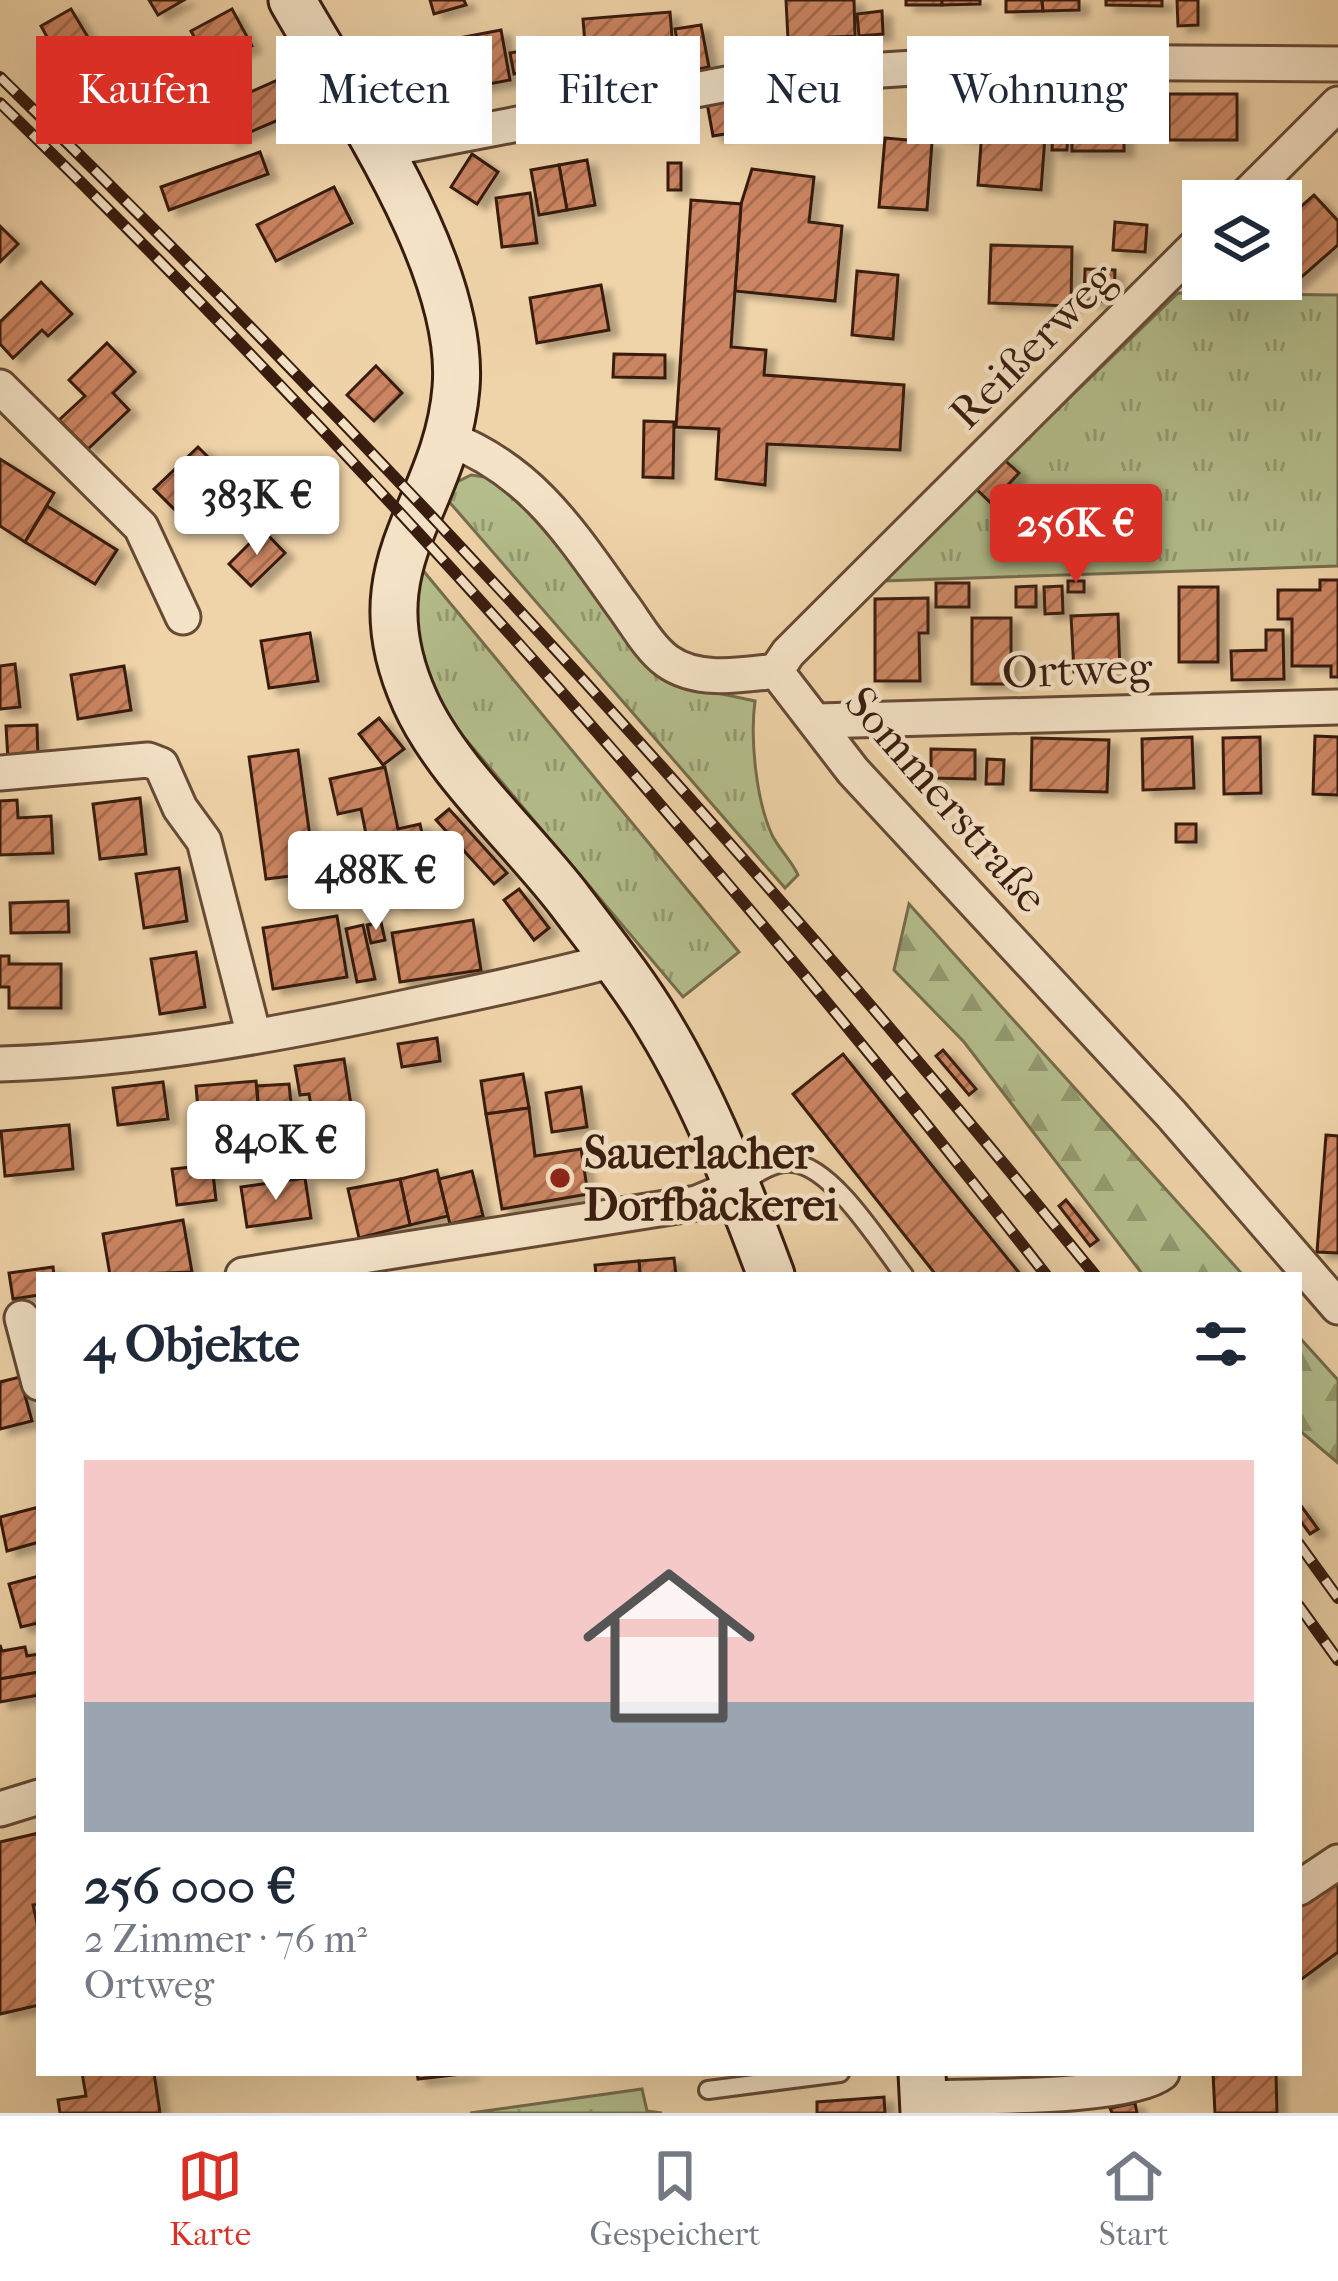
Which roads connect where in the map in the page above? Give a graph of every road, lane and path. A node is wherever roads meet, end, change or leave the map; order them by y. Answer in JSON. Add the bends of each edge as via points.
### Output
{"nodes":[{"id":1,"x":292,"y":0,"type":"edge"},
{"id":2,"x":1338,"y":64,"type":"edge"},
{"id":3,"x":1338,"y":104,"type":"edge"},
{"id":4,"x":381,"y":158,"type":"junction"},
{"id":5,"x":1262,"y":180,"type":"edge"},
{"id":6,"x":1182,"y":259,"type":"edge"},
{"id":7,"x":0,"y":386,"type":"edge"},
{"id":8,"x":447,"y":438,"type":"junction"},
{"id":9,"x":183,"y":617,"type":"dead end"},
{"id":10,"x":776,"y":671,"type":"junction"},
{"id":11,"x":1338,"y":706,"type":"edge"},
{"id":12,"x":818,"y":721,"type":"junction"},
{"id":13,"x":0,"y":773,"type":"edge"},
{"id":14,"x":613,"y":960,"type":"junction"},
{"id":15,"x":254,"y":1036,"type":"junction"},
{"id":16,"x":0,"y":1064,"type":"edge"},
{"id":17,"x":735,"y":1187,"type":"junction"},
{"id":18,"x":262,"y":1272,"type":"edge"},
{"id":19,"x":770,"y":1272,"type":"edge"},
{"id":20,"x":902,"y":1272,"type":"edge"},
{"id":21,"x":1338,"y":1307,"type":"edge"},
{"id":22,"x":20,"y":1318,"type":"edge"},
{"id":23,"x":36,"y":1373,"type":"edge"},
{"id":24,"x":36,"y":1798,"type":"edge"},
{"id":25,"x":0,"y":1809,"type":"edge"},
{"id":26,"x":1338,"y":1862,"type":"edge"},
{"id":27,"x":1302,"y":1886,"type":"edge"},
{"id":28,"x":817,"y":2076,"type":"edge"},
{"id":29,"x":1158,"y":2076,"type":"edge"},
{"id":30,"x":708,"y":2090,"type":"dead end"},
{"id":31,"x":923,"y":2094,"type":"edge"}],
"edges":[{"from":1,"to":4,"type":"main road"},
{"from":2,"to":4,"type":"street","via":[[1006,62],[758,79],[403,146]]},
{"from":3,"to":5,"type":"street"},
{"from":4,"to":8,"type":"main road","via":[[431,257],[454,332]]},
{"from":6,"to":10,"type":"street","name":"Reißerweg"},
{"from":7,"to":9,"type":"street","via":[[141,526]]},
{"from":8,"to":10,"type":"street","via":[[487,453],[552,508],[667,662],[726,677]]},
{"from":8,"to":14,"type":"main road","via":[[401,550],[394,585],[402,663],[449,756]]},
{"from":10,"to":12,"type":"street","name":"Sommerstraße"},
{"from":11,"to":12,"type":"street","name":"Ortweg"},
{"from":12,"to":21,"type":"street","name":"Sommerstraße","via":[[854,771]]},
{"from":13,"to":15,"type":"street","via":[[161,765],[203,841]]},
{"from":14,"to":15,"type":"street"},
{"from":14,"to":17,"type":"main road","via":[[661,1028]]},
{"from":15,"to":16,"type":"street"},
{"from":17,"to":18,"type":"street","via":[[697,1203]]},
{"from":17,"to":19,"type":"main road"},
{"from":17,"to":20,"type":"lane","via":[[767,1168],[805,1166],[840,1192]]},
{"from":22,"to":23,"type":"street"},
{"from":24,"to":25,"type":"street"},
{"from":26,"to":27,"type":"street"},
{"from":28,"to":30,"type":"lane"},
{"from":29,"to":31,"type":"street","via":[[1093,2090]]}]}
